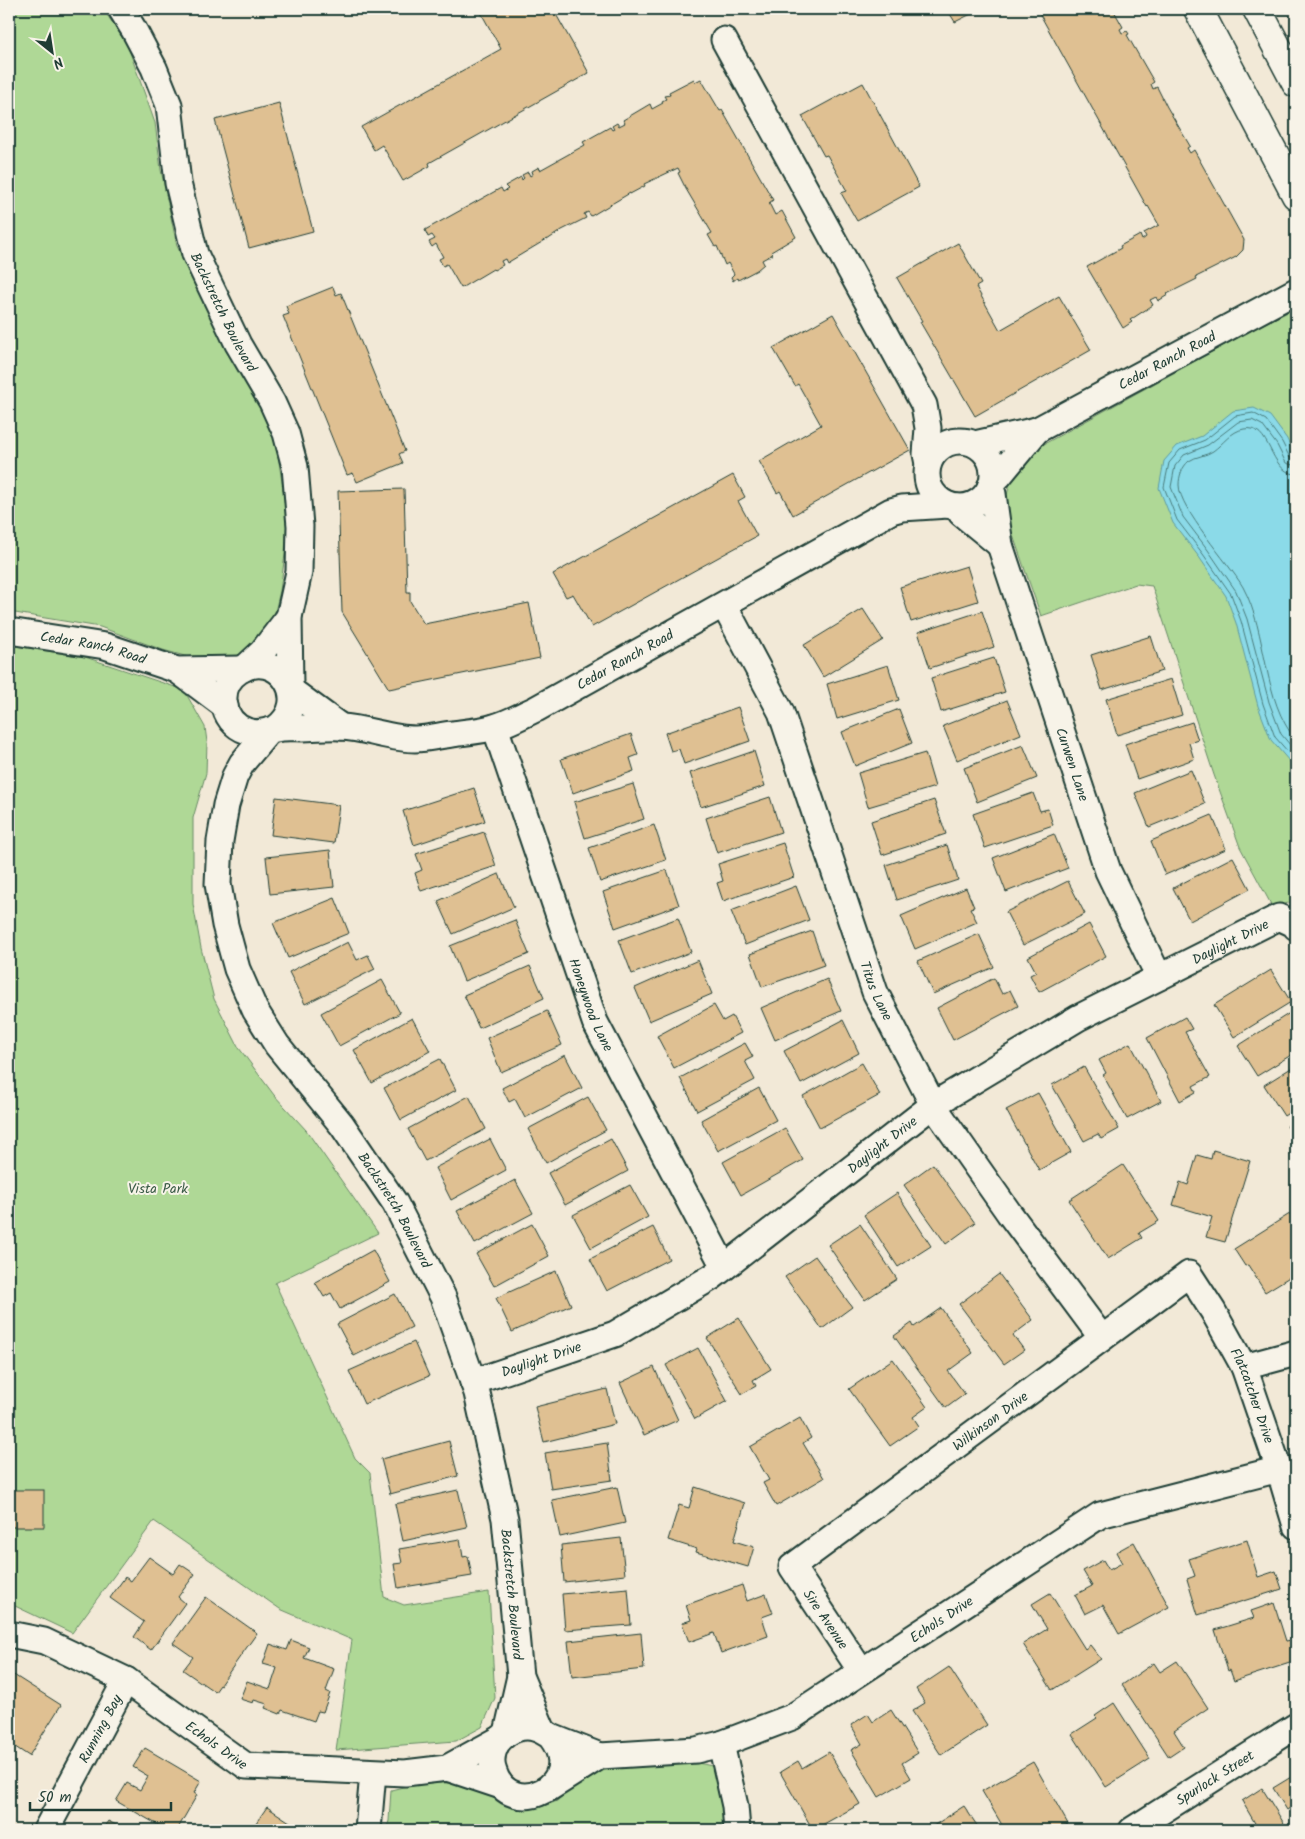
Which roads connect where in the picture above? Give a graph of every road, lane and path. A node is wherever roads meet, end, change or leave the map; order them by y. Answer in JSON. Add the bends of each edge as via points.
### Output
{"nodes":[{"id":1,"x":121,"y":9,"type":"edge"},
{"id":2,"x":1198,"y":9,"type":"edge"},
{"id":3,"x":1257,"y":9,"type":"edge"},
{"id":4,"x":724,"y":40,"type":"dead end"},
{"id":5,"x":1296,"y":83,"type":"edge"},
{"id":6,"x":1296,"y":195,"type":"edge"},
{"id":7,"x":1296,"y":292,"type":"edge"},
{"id":8,"x":924,"y":404,"type":"junction"},
{"id":9,"x":1038,"y":430,"type":"junction"},
{"id":10,"x":972,"y":443,"type":"junction"},
{"id":11,"x":927,"y":468,"type":"junction"},
{"id":12,"x":991,"y":485,"type":"junction"},
{"id":13,"x":953,"y":506,"type":"junction"},
{"id":14,"x":891,"y":512,"type":"junction"},
{"id":15,"x":1000,"y":545,"type":"junction"},
{"id":16,"x":724,"y":605,"type":"junction"},
{"id":17,"x":289,"y":617,"type":"junction"},
{"id":18,"x":9,"y":631,"type":"edge"},
{"id":19,"x":245,"y":668,"type":"junction"},
{"id":20,"x":177,"y":670,"type":"junction"},
{"id":21,"x":291,"y":689,"type":"junction"},
{"id":22,"x":226,"y":711,"type":"junction"},
{"id":23,"x":341,"y":726,"type":"junction"},
{"id":24,"x":495,"y":727,"type":"junction"},
{"id":25,"x":272,"y":730,"type":"junction"},
{"id":26,"x":234,"y":776,"type":"junction"},
{"id":27,"x":1295,"y":926,"type":"edge"},
{"id":28,"x":1160,"y":977,"type":"junction"},
{"id":29,"x":933,"y":1105,"type":"junction"},
{"id":30,"x":724,"y":1267,"type":"junction"},
{"id":31,"x":1189,"y":1274,"type":"joint"},
{"id":32,"x":1102,"y":1338,"type":"junction"},
{"id":33,"x":1296,"y":1353,"type":"edge"},
{"id":34,"x":1244,"y":1367,"type":"junction"},
{"id":35,"x":474,"y":1382,"type":"junction"},
{"id":36,"x":1279,"y":1469,"type":"junction"},
{"id":37,"x":1296,"y":1526,"type":"edge"},
{"id":38,"x":792,"y":1567,"type":"joint"},
{"id":39,"x":9,"y":1634,"type":"edge"},
{"id":40,"x":861,"y":1672,"type":"junction"},
{"id":41,"x":520,"y":1676,"type":"junction"},
{"id":42,"x":126,"y":1680,"type":"junction"},
{"id":43,"x":1296,"y":1726,"type":"edge"},
{"id":44,"x":547,"y":1734,"type":"junction"},
{"id":45,"x":504,"y":1736,"type":"junction"},
{"id":46,"x":721,"y":1744,"type":"junction"},
{"id":47,"x":600,"y":1756,"type":"junction"},
{"id":48,"x":448,"y":1768,"type":"junction"},
{"id":49,"x":373,"y":1773,"type":"junction"},
{"id":50,"x":501,"y":1786,"type":"junction"},
{"id":51,"x":548,"y":1789,"type":"junction"},
{"id":52,"x":46,"y":1830,"type":"edge"},
{"id":53,"x":368,"y":1830,"type":"edge"},
{"id":54,"x":737,"y":1830,"type":"edge"},
{"id":55,"x":1132,"y":1830,"type":"edge"}],
"edges":[{"from":1,"to":17,"type":"street","name":"Backstretch Boulevard","via":[[154,68],[169,105],[178,184],[195,254],[286,433],[295,467],[300,526],[299,572]]},
{"from":2,"to":6,"type":"main road"},
{"from":3,"to":5,"type":"main road"},
{"from":4,"to":8,"type":"street"},
{"from":7,"to":9,"type":"street","name":"Cedar Ranch Road"},
{"from":8,"to":10,"type":"street"},
{"from":8,"to":11,"type":"street","via":[[928,428]]},
{"from":9,"to":10,"type":"street","name":"Cedar Ranch Road"},
{"from":9,"to":12,"type":"street","name":"Cedar Ranch Road"},
{"from":10,"to":11,"type":"street","via":[[944,445],[937,450]]},
{"from":10,"to":12,"type":"street","via":[[982,448],[991,462]]},
{"from":11,"to":13,"type":"street","via":[[934,495]]},
{"from":11,"to":14,"type":"street","name":"Cedar Ranch Road"},
{"from":12,"to":13,"type":"street","via":[[978,502]]},
{"from":12,"to":15,"type":"street","name":"Curwen Lane"},
{"from":13,"to":14,"type":"street","name":"Cedar Ranch Road","via":[[902,508]]},
{"from":13,"to":15,"type":"street"},
{"from":14,"to":16,"type":"street","name":"Cedar Ranch Road"},
{"from":15,"to":28,"type":"street","name":"Curwen Lane","via":[[1108,871]]},
{"from":16,"to":24,"type":"street","name":"Cedar Ranch Road","via":[[536,709]]},
{"from":16,"to":29,"type":"street","name":"Titus Lane","via":[[781,712],[875,992]]},
{"from":17,"to":19,"type":"street","name":"Backstretch Boulevard"},
{"from":17,"to":21,"type":"street","name":"Backstretch Boulevard"},
{"from":18,"to":20,"type":"street","name":"Cedar Ranch Road","via":[[105,646]]},
{"from":19,"to":20,"type":"street","name":"Cedar Ranch Road"},
{"from":19,"to":21,"type":"street","via":[[269,666],[282,674]]},
{"from":19,"to":22,"type":"street","via":[[236,673],[227,685]]},
{"from":20,"to":22,"type":"street","name":"Cedar Ranch Road"},
{"from":21,"to":23,"type":"street","name":"Cedar Ranch Road"},
{"from":21,"to":25,"type":"street","via":[[290,713]]},
{"from":22,"to":25,"type":"street","via":[[232,722],[245,731],[260,733]]},
{"from":22,"to":26,"type":"street","name":"Backstretch Boulevard","via":[[233,741]]},
{"from":23,"to":24,"type":"street","name":"Cedar Ranch Road","via":[[415,739]]},
{"from":23,"to":25,"type":"street","name":"Cedar Ranch Road"},
{"from":24,"to":30,"type":"street","name":"Honeywood Lane","via":[[594,1022]]},
{"from":25,"to":26,"type":"street","name":"Backstretch Boulevard"},
{"from":26,"to":35,"type":"street","name":"Backstretch Boulevard","via":[[220,841],[218,884],[237,969],[255,1010],[277,1045],[342,1125],[395,1203],[443,1297]]},
{"from":27,"to":28,"type":"street","name":"Daylight Drive","via":[[1279,917]]},
{"from":28,"to":29,"type":"street","name":"Daylight Drive","via":[[1078,1018]]},
{"from":29,"to":30,"type":"street","name":"Daylight Drive"},
{"from":29,"to":32,"type":"street","name":"Titus Lane"},
{"from":30,"to":35,"type":"street","name":"Daylight Drive","via":[[615,1334]]},
{"from":31,"to":32,"type":"street","name":"Wilkinson Drive"},
{"from":31,"to":34,"type":"street","name":"Flatcatcher Drive"},
{"from":32,"to":38,"type":"street","name":"Wilkinson Drive"},
{"from":33,"to":34,"type":"street"},
{"from":34,"to":36,"type":"street","name":"Flatcatcher Drive"},
{"from":35,"to":41,"type":"street","name":"Backstretch Boulevard","via":[[505,1519]]},
{"from":36,"to":37,"type":"street","name":"Flatcatcher Drive"},
{"from":36,"to":40,"type":"street","name":"Echols Drive","via":[[1100,1515]]},
{"from":38,"to":40,"type":"street","name":"Sire Avenue"},
{"from":39,"to":42,"type":"street","name":"Echols Drive","via":[[44,1641]]},
{"from":40,"to":46,"type":"street","name":"Echols Drive","via":[[792,1717]]},
{"from":41,"to":44,"type":"street","name":"Backstretch Boulevard"},
{"from":41,"to":45,"type":"street","name":"Backstretch Boulevard"},
{"from":42,"to":49,"type":"street","name":"Echols Drive","via":[[246,1766]]},
{"from":42,"to":52,"type":"street","name":"Running Bay"},
{"from":43,"to":55,"type":"street","name":"Spurlock Street"},
{"from":44,"to":45,"type":"street","via":[[525,1727]]},
{"from":44,"to":47,"type":"street","name":"Echols Drive"},
{"from":44,"to":51,"type":"street","via":[[560,1754],[561,1764],[555,1782]]},
{"from":45,"to":48,"type":"street","name":"Echols Drive"},
{"from":45,"to":50,"type":"street","via":[[495,1748],[492,1763],[495,1778]]},
{"from":46,"to":47,"type":"street","name":"Echols Drive","via":[[696,1750]]},
{"from":46,"to":54,"type":"street"},
{"from":47,"to":51,"type":"street","name":"Echols Drive"},
{"from":48,"to":49,"type":"street","name":"Echols Drive"},
{"from":48,"to":50,"type":"street","name":"Echols Drive"},
{"from":49,"to":53,"type":"street"},
{"from":50,"to":51,"type":"street","via":[[525,1796]]}]}
